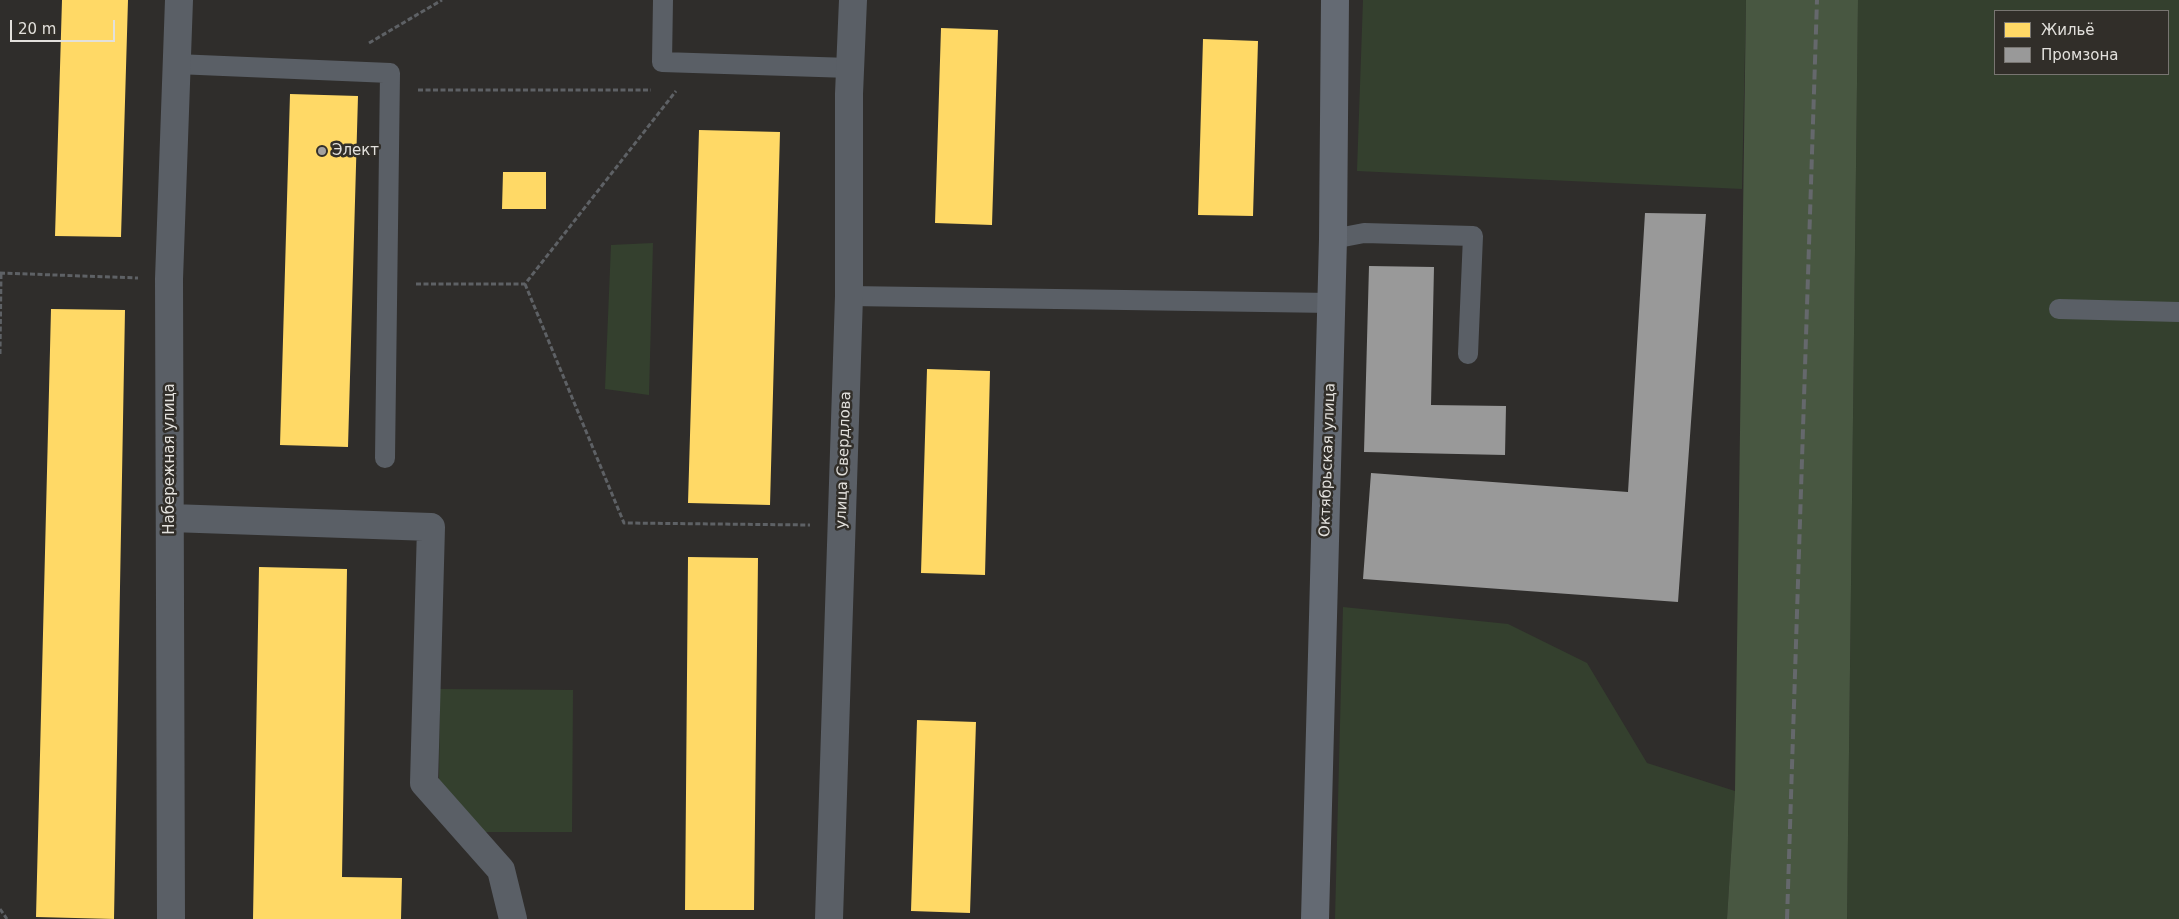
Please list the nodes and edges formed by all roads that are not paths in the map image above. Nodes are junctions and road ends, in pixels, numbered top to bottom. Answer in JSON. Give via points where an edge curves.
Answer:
{"nodes":[{"id":1,"x":179,"y":0,"type":"edge"},
{"id":2,"x":663,"y":0,"type":"edge"},
{"id":3,"x":853,"y":0,"type":"edge"},
{"id":4,"x":1335,"y":0,"type":"edge"},
{"id":5,"x":176,"y":64,"type":"junction"},
{"id":6,"x":850,"y":68,"type":"junction"},
{"id":7,"x":1333,"y":239,"type":"junction"},
{"id":8,"x":848,"y":296,"type":"junction"},
{"id":9,"x":1332,"y":303,"type":"junction"},
{"id":10,"x":2058,"y":309,"type":"dead end"},
{"id":11,"x":2179,"y":312,"type":"edge"},
{"id":12,"x":1468,"y":354,"type":"dead end"},
{"id":13,"x":385,"y":458,"type":"dead end"},
{"id":14,"x":170,"y":518,"type":"junction"},
{"id":15,"x":171,"y":919,"type":"edge"},
{"id":16,"x":512,"y":919,"type":"edge"},
{"id":17,"x":829,"y":919,"type":"edge"},
{"id":18,"x":1315,"y":919,"type":"edge"}],
"edges":[{"from":1,"to":5,"type":"street","name":"Набережная улица"},
{"from":2,"to":6,"type":"lane","via":[[662,62]]},
{"from":3,"to":6,"type":"street","name":"улица Свердлова"},
{"from":4,"to":7,"type":"street","name":"Октябрьская улица"},
{"from":5,"to":13,"type":"lane","via":[[390,73]]},
{"from":5,"to":14,"type":"street","name":"Набережная улица","via":[[169,279]]},
{"from":6,"to":8,"type":"street","name":"улица Свердлова"},
{"from":7,"to":9,"type":"street","name":"Октябрьская улица"},
{"from":7,"to":12,"type":"lane","via":[[1364,233],[1473,236]]},
{"from":8,"to":9,"type":"lane"},
{"from":8,"to":17,"type":"street","name":"улица Свердлова"},
{"from":9,"to":18,"type":"street","name":"Октябрьская улица"},
{"from":10,"to":11,"type":"lane"},
{"from":14,"to":15,"type":"street","name":"Набережная улица"},
{"from":14,"to":16,"type":"street","via":[[431,527],[424,783],[502,870]]}]}
